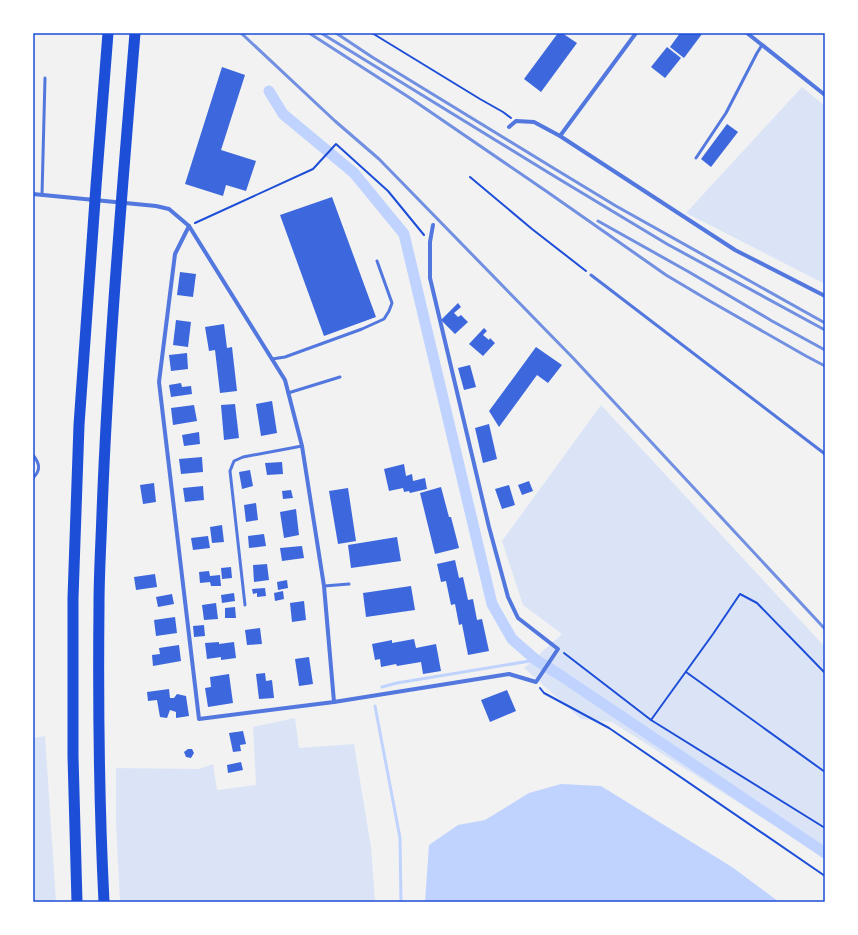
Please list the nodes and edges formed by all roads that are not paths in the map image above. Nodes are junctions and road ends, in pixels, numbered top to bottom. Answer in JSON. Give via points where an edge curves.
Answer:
{"nodes":[{"id":1,"x":108,"y":33,"type":"edge"},
{"id":2,"x":135,"y":33,"type":"edge"},
{"id":3,"x":636,"y":33,"type":"edge"},
{"id":4,"x":747,"y":33,"type":"edge"},
{"id":5,"x":762,"y":45,"type":"junction"},
{"id":6,"x":45,"y":78,"type":"dead end"},
{"id":7,"x":825,"y":95,"type":"edge"},
{"id":8,"x":509,"y":127,"type":"dead end"},
{"id":9,"x":560,"y":136,"type":"junction"},
{"id":10,"x":696,"y":158,"type":"dead end"},
{"id":11,"x":33,"y":194,"type":"edge"},
{"id":12,"x":42,"y":195,"type":"junction"},
{"id":13,"x":433,"y":225,"type":"dead end"},
{"id":14,"x":189,"y":226,"type":"junction"},
{"id":15,"x":377,"y":261,"type":"dead end"},
{"id":16,"x":591,"y":275,"type":"road end"},
{"id":17,"x":825,"y":296,"type":"edge"},
{"id":18,"x":272,"y":359,"type":"junction"},
{"id":19,"x":340,"y":377,"type":"dead end"},
{"id":20,"x":288,"y":393,"type":"junction"},
{"id":21,"x":302,"y":446,"type":"junction"},
{"id":22,"x":825,"y":454,"type":"edge"},
{"id":23,"x":33,"y":455,"type":"edge"},
{"id":24,"x":33,"y":478,"type":"edge"},
{"id":25,"x":349,"y":584,"type":"dead end"},
{"id":26,"x":324,"y":586,"type":"junction"},
{"id":27,"x":245,"y":605,"type":"dead end"},
{"id":28,"x":334,"y":702,"type":"junction"},
{"id":29,"x":77,"y":902,"type":"edge"},
{"id":30,"x":104,"y":902,"type":"edge"}],
"edges":[{"from":1,"to":29,"type":"highway","via":[[79,425],[73,598],[73,756]]},
{"from":2,"to":30,"type":"highway","via":[[105,430],[99,603],[101,854]]},
{"from":3,"to":9,"type":"street"},
{"from":4,"to":5,"type":"street"},
{"from":5,"to":7,"type":"street"},
{"from":5,"to":10,"type":"lane","via":[[726,113]]},
{"from":6,"to":12,"type":"lane"},
{"from":8,"to":9,"type":"street","via":[[516,121],[534,122]]},
{"from":9,"to":17,"type":"street","via":[[735,250]]},
{"from":11,"to":12,"type":"street"},
{"from":12,"to":14,"type":"street","via":[[169,208]]},
{"from":13,"to":28,"type":"street","via":[[430,242],[430,278],[508,597],[518,618],[558,649],[538,680],[509,674]]},
{"from":14,"to":18,"type":"street"},
{"from":14,"to":28,"type":"street","via":[[175,254],[159,382],[200,719]]},
{"from":15,"to":18,"type":"lane","via":[[392,303],[384,319],[285,357]]},
{"from":16,"to":22,"type":"lane"},
{"from":18,"to":20,"type":"street","via":[[285,380]]},
{"from":19,"to":20,"type":"lane"},
{"from":20,"to":21,"type":"street"},
{"from":21,"to":26,"type":"street"},
{"from":21,"to":27,"type":"lane","via":[[243,457],[234,461],[230,471]]},
{"from":23,"to":24,"type":"lane","via":[[38,465],[38,473]]},
{"from":25,"to":26,"type":"lane"},
{"from":26,"to":28,"type":"street"}]}
